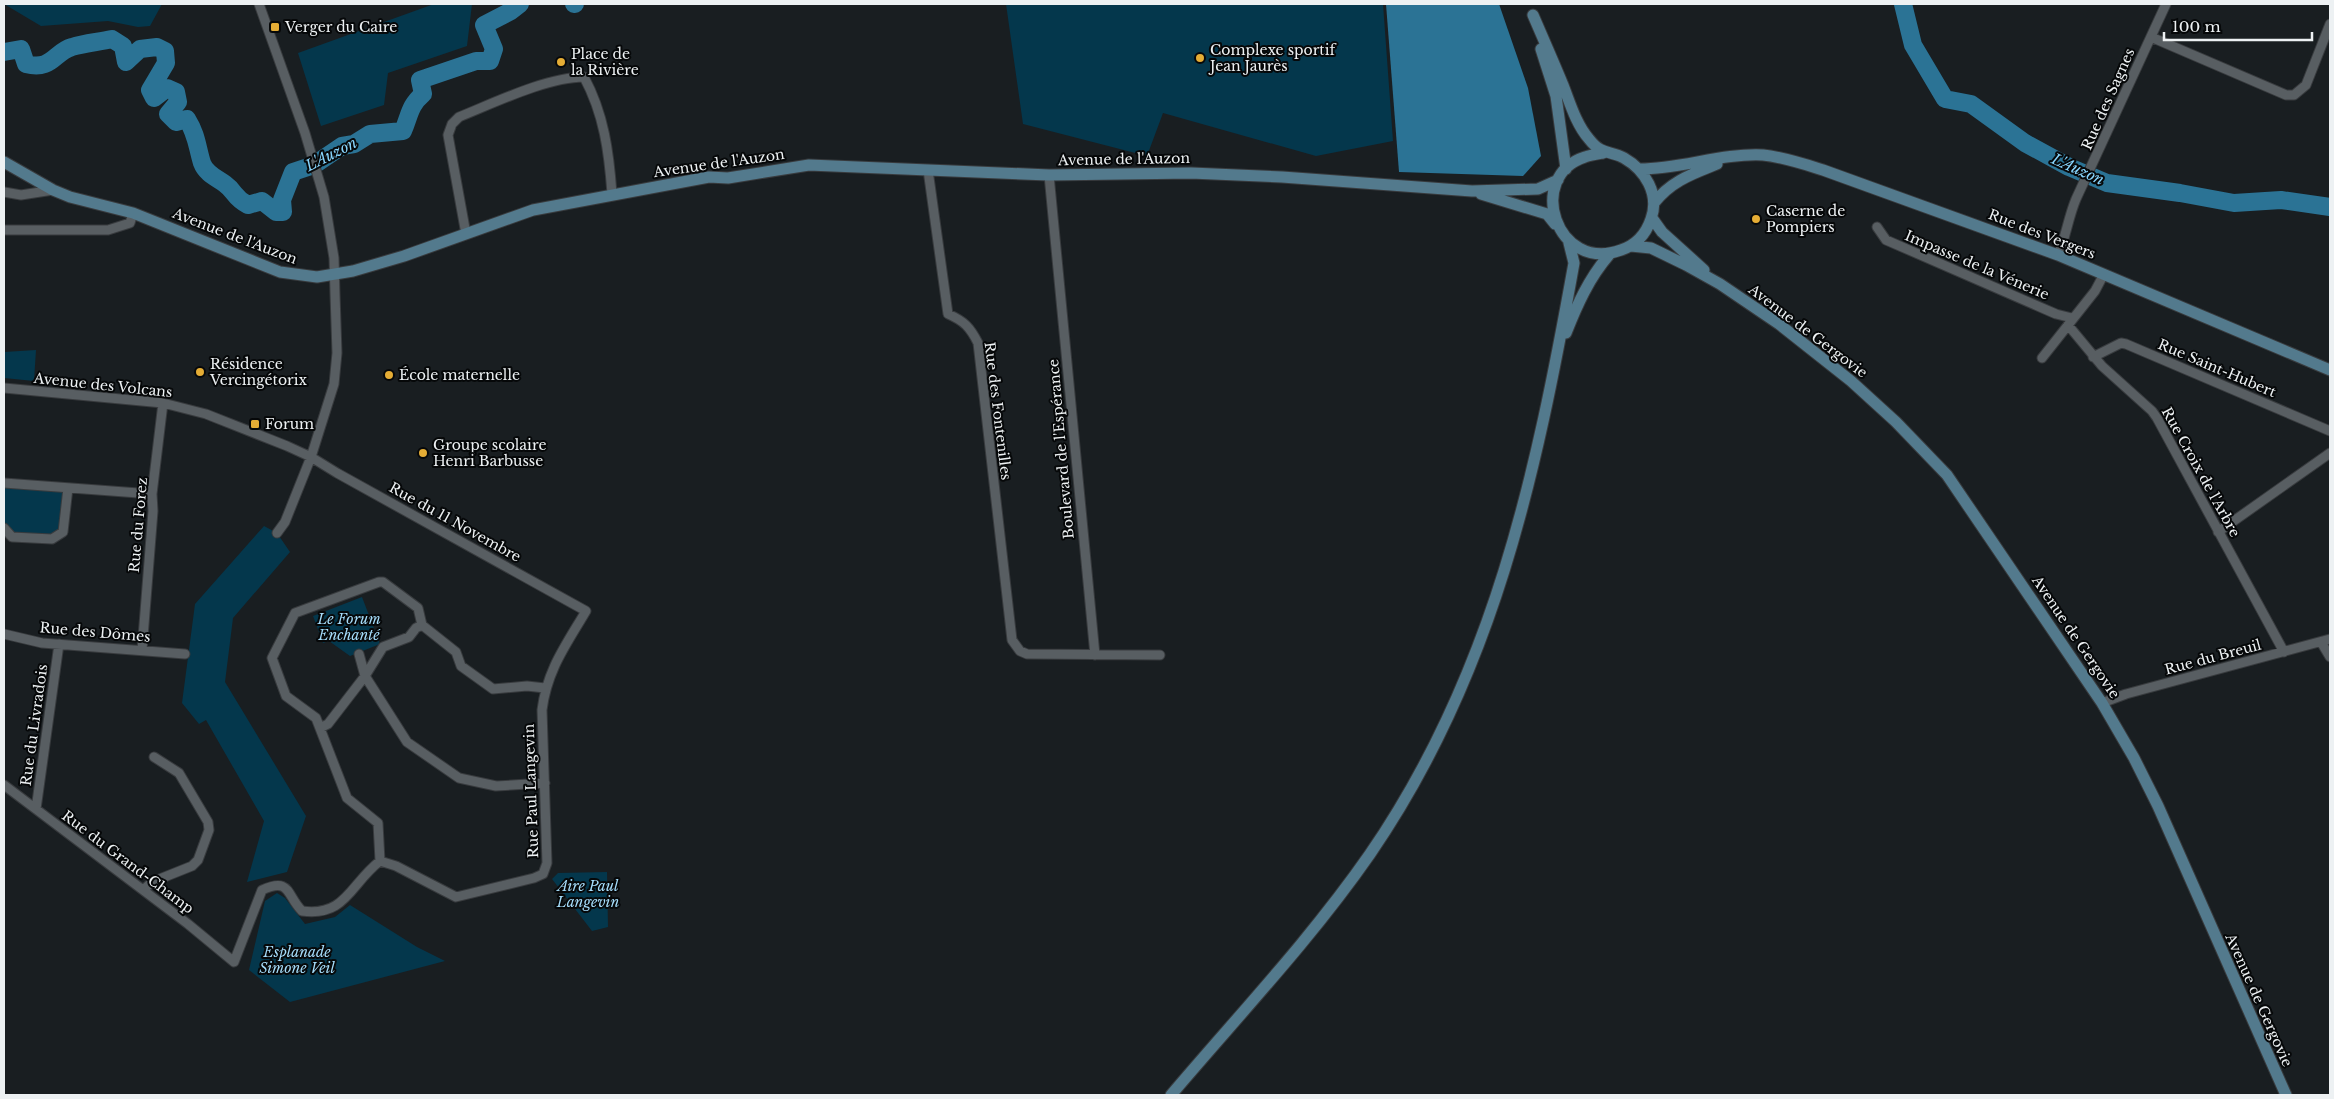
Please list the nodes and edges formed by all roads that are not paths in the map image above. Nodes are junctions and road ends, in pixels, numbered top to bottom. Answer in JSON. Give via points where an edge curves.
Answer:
{"nodes":[{"id":1,"x":259,"y":4,"type":"edge"},
{"id":2,"x":2166,"y":4,"type":"edge"},
{"id":3,"x":1531,"y":9,"type":"edge"},
{"id":4,"x":2330,"y":24,"type":"edge"},
{"id":5,"x":2151,"y":37,"type":"junction"},
{"id":6,"x":1603,"y":153,"type":"junction"},
{"id":7,"x":1735,"y":157,"type":"junction"},
{"id":8,"x":4,"y":162,"type":"edge"},
{"id":9,"x":1566,"y":169,"type":"junction"},
{"id":10,"x":1640,"y":169,"type":"junction"},
{"id":11,"x":928,"y":170,"type":"junction"},
{"id":12,"x":1049,"y":175,"type":"junction"},
{"id":13,"x":1558,"y":180,"type":"junction"},
{"id":14,"x":53,"y":190,"type":"junction"},
{"id":15,"x":1472,"y":191,"type":"junction"},
{"id":16,"x":4,"y":192,"type":"edge"},
{"id":17,"x":612,"y":194,"type":"junction"},
{"id":18,"x":1654,"y":203,"type":"junction"},
{"id":19,"x":133,"y":213,"type":"junction"},
{"id":20,"x":1652,"y":218,"type":"junction"},
{"id":21,"x":1557,"y":227,"type":"junction"},
{"id":22,"x":1877,"y":227,"type":"dead end"},
{"id":23,"x":4,"y":230,"type":"edge"},
{"id":24,"x":466,"y":234,"type":"junction"},
{"id":25,"x":1569,"y":243,"type":"junction"},
{"id":26,"x":1631,"y":246,"type":"junction"},
{"id":27,"x":1609,"y":255,"type":"junction"},
{"id":28,"x":2058,"y":255,"type":"junction"},
{"id":29,"x":2104,"y":274,"type":"junction"},
{"id":30,"x":334,"y":275,"type":"junction"},
{"id":31,"x":1720,"y":284,"type":"junction"},
{"id":32,"x":2070,"y":322,"type":"junction"},
{"id":33,"x":2093,"y":357,"type":"junction"},
{"id":34,"x":1557,"y":358,"type":"junction"},
{"id":35,"x":2042,"y":358,"type":"dead end"},
{"id":36,"x":2330,"y":370,"type":"edge"},
{"id":37,"x":4,"y":388,"type":"edge"},
{"id":38,"x":164,"y":403,"type":"junction"},
{"id":39,"x":2330,"y":431,"type":"edge"},
{"id":40,"x":2330,"y":453,"type":"edge"},
{"id":41,"x":311,"y":457,"type":"junction"},
{"id":42,"x":4,"y":483,"type":"edge"},
{"id":43,"x":68,"y":488,"type":"junction"},
{"id":44,"x":152,"y":494,"type":"junction"},
{"id":45,"x":4,"y":528,"type":"edge"},
{"id":46,"x":2218,"y":532,"type":"junction"},
{"id":47,"x":278,"y":533,"type":"dead end"},
{"id":48,"x":586,"y":611,"type":"joint"},
{"id":49,"x":422,"y":626,"type":"junction"},
{"id":50,"x":4,"y":634,"type":"edge"},
{"id":51,"x":2330,"y":639,"type":"edge"},
{"id":52,"x":2321,"y":642,"type":"junction"},
{"id":53,"x":59,"y":644,"type":"junction"},
{"id":54,"x":142,"y":650,"type":"junction"},
{"id":55,"x":2284,"y":652,"type":"junction"},
{"id":56,"x":185,"y":654,"type":"dead end"},
{"id":57,"x":359,"y":654,"type":"dead end"},
{"id":58,"x":1095,"y":655,"type":"junction"},
{"id":59,"x":1160,"y":655,"type":"dead end"},
{"id":60,"x":2330,"y":657,"type":"edge"},
{"id":61,"x":365,"y":676,"type":"junction"},
{"id":62,"x":545,"y":688,"type":"junction"},
{"id":63,"x":2102,"y":703,"type":"junction"},
{"id":64,"x":320,"y":728,"type":"junction"},
{"id":65,"x":154,"y":757,"type":"dead end"},
{"id":66,"x":545,"y":784,"type":"junction"},
{"id":67,"x":4,"y":785,"type":"edge"},
{"id":68,"x":36,"y":809,"type":"junction"},
{"id":69,"x":380,"y":861,"type":"junction"},
{"id":70,"x":143,"y":890,"type":"junction"},
{"id":71,"x":1171,"y":1095,"type":"edge"},
{"id":72,"x":2286,"y":1095,"type":"edge"}],
"edges":[{"from":1,"to":30,"type":"street","via":[[318,177],[330,230]]},
{"from":2,"to":5,"type":"street","name":"Rue des Sagnes"},
{"from":3,"to":6,"type":"main road","via":[[1578,122],[1589,140]]},
{"from":3,"to":9,"type":"main road","via":[[1556,96]]},
{"from":4,"to":5,"type":"street","name":"Rue des Sagnes","via":[[2306,85],[2294,95],[2286,95]]},
{"from":5,"to":28,"type":"street","name":"Rue des Sagnes","via":[[2068,219],[2064,243]]},
{"from":6,"to":9,"type":"main road","via":[[1583,157]]},
{"from":6,"to":10,"type":"main road","via":[[1622,157]]},
{"from":7,"to":10,"type":"main road"},
{"from":7,"to":18,"type":"main road","via":[[1680,179],[1664,190]]},
{"from":7,"to":28,"type":"main road","name":"Rue des Vergers","via":[[1763,155],[1823,170]]},
{"from":8,"to":14,"type":"main road","name":"Avenue de l'Auzon"},
{"from":9,"to":13,"type":"main road"},
{"from":10,"to":18,"type":"main road","via":[[1650,185]]},
{"from":11,"to":12,"type":"main road","name":"Avenue de l'Auzon"},
{"from":11,"to":17,"type":"main road","name":"Avenue de l'Auzon","via":[[809,165],[728,178],[709,177]]},
{"from":11,"to":58,"type":"street","name":"Rue des Fontenilles","via":[[948,314],[963,320],[978,343],[1012,640],[1020,651],[1027,654]]},
{"from":12,"to":15,"type":"main road","name":"Avenue de l'Auzon","via":[[1191,173]]},
{"from":12,"to":58,"type":"street","name":"Boulevard de l'Espérance"},
{"from":13,"to":15,"type":"main road","via":[[1538,189]]},
{"from":13,"to":21,"type":"main road","via":[[1552,201]]},
{"from":14,"to":16,"type":"street","via":[[21,195]]},
{"from":14,"to":19,"type":"main road","name":"Avenue de l'Auzon"},
{"from":15,"to":21,"type":"main road","via":[[1547,214]]},
{"from":17,"to":24,"type":"main road","name":"Avenue de l'Auzon","via":[[533,210]]},
{"from":17,"to":24,"type":"street","via":[[602,120],[584,77],[549,83],[459,117],[452,124],[448,134]]},
{"from":18,"to":20,"type":"main road"},
{"from":19,"to":23,"type":"street","via":[[130,223],[108,230]]},
{"from":19,"to":30,"type":"main road","name":"Avenue de l'Auzon","via":[[280,272],[300,276]]},
{"from":20,"to":26,"type":"main road","via":[[1644,234]]},
{"from":20,"to":31,"type":"main road","name":"Avenue de Gergovie","via":[[1662,232]]},
{"from":21,"to":25,"type":"main road"},
{"from":22,"to":32,"type":"street","name":"Impasse de la Vénerie","via":[[1886,240]]},
{"from":24,"to":30,"type":"main road","name":"Avenue de l'Auzon","via":[[404,256]]},
{"from":25,"to":27,"type":"main road","via":[[1588,253]]},
{"from":25,"to":34,"type":"main road","via":[[1574,263]]},
{"from":26,"to":27,"type":"main road"},
{"from":26,"to":31,"type":"main road","name":"Avenue de Gergovie","via":[[1651,248]]},
{"from":27,"to":34,"type":"main road","via":[[1596,270],[1575,311]]},
{"from":28,"to":29,"type":"main road","name":"Rue des Vergers"},
{"from":29,"to":32,"type":"street"},
{"from":29,"to":36,"type":"main road","name":"Rue des Vergers"},
{"from":30,"to":41,"type":"street","via":[[337,353],[334,384]]},
{"from":31,"to":63,"type":"main road","name":"Avenue de Gergovie","via":[[1779,324],[1851,381],[1947,475]]},
{"from":32,"to":33,"type":"street","name":"Rue Croix de l'Arbre"},
{"from":32,"to":35,"type":"street"},
{"from":33,"to":39,"type":"street","name":"Rue Saint-Hubert","via":[[2121,343],[2126,344]]},
{"from":33,"to":46,"type":"street","name":"Rue Croix de l'Arbre","via":[[2152,411]]},
{"from":34,"to":71,"type":"main road","via":[[1533,466],[1491,615],[1450,715],[1420,773],[1370,854],[1313,929]]},
{"from":37,"to":38,"type":"street","name":"Avenue des Volcans"},
{"from":38,"to":41,"type":"street","name":"Avenue des Volcans","via":[[215,418]]},
{"from":38,"to":44,"type":"street","name":"Rue du Forez"},
{"from":40,"to":46,"type":"street"},
{"from":41,"to":47,"type":"street"},
{"from":41,"to":48,"type":"street","name":"Rue du 11 Novembre"},
{"from":42,"to":43,"type":"street"},
{"from":43,"to":44,"type":"street"},
{"from":43,"to":45,"type":"street","via":[[63,532],[52,539],[12,537]]},
{"from":44,"to":54,"type":"street","name":"Rue du Forez"},
{"from":46,"to":55,"type":"street","name":"Rue Croix de l'Arbre"},
{"from":48,"to":62,"type":"street","name":"Rue Paul Langevin","via":[[551,671]]},
{"from":49,"to":61,"type":"street","via":[[409,637],[383,648]]},
{"from":49,"to":62,"type":"street","via":[[456,652],[461,666],[493,689]]},
{"from":49,"to":64,"type":"street","via":[[418,608],[383,582],[295,613],[272,658],[286,696],[316,718]]},
{"from":50,"to":53,"type":"street","name":"Rue des Dômes"},
{"from":51,"to":52,"type":"street","name":"Rue du Breuil"},
{"from":52,"to":55,"type":"street","name":"Rue du Breuil"},
{"from":52,"to":60,"type":"street"},
{"from":53,"to":54,"type":"street","name":"Rue des Dômes"},
{"from":53,"to":68,"type":"street","name":"Rue du Livradois"},
{"from":54,"to":56,"type":"street","name":"Rue des Dômes"},
{"from":55,"to":63,"type":"street","name":"Rue du Breuil"},
{"from":57,"to":61,"type":"street"},
{"from":58,"to":59,"type":"street"},
{"from":61,"to":64,"type":"street","via":[[328,724]]},
{"from":61,"to":66,"type":"street","via":[[406,742],[459,778],[496,786]]},
{"from":62,"to":66,"type":"street","name":"Rue Paul Langevin","via":[[542,710]]},
{"from":63,"to":72,"type":"main road","name":"Avenue de Gergovie","via":[[2158,806]]},
{"from":64,"to":69,"type":"street","via":[[347,798],[378,823]]},
{"from":65,"to":70,"type":"street","via":[[179,773],[208,822],[209,830],[198,860],[192,866],[152,882]]},
{"from":66,"to":69,"type":"street","name":"Rue Paul Langevin","via":[[548,863],[543,874],[456,897]]},
{"from":67,"to":68,"type":"street","name":"Rue du Grand-Champ"},
{"from":68,"to":70,"type":"street","name":"Rue du Grand-Champ"},
{"from":69,"to":70,"type":"street","name":"Rue du Grand-Champ","via":[[338,905],[328,911],[302,911],[280,884],[262,890],[234,962]]}]}
